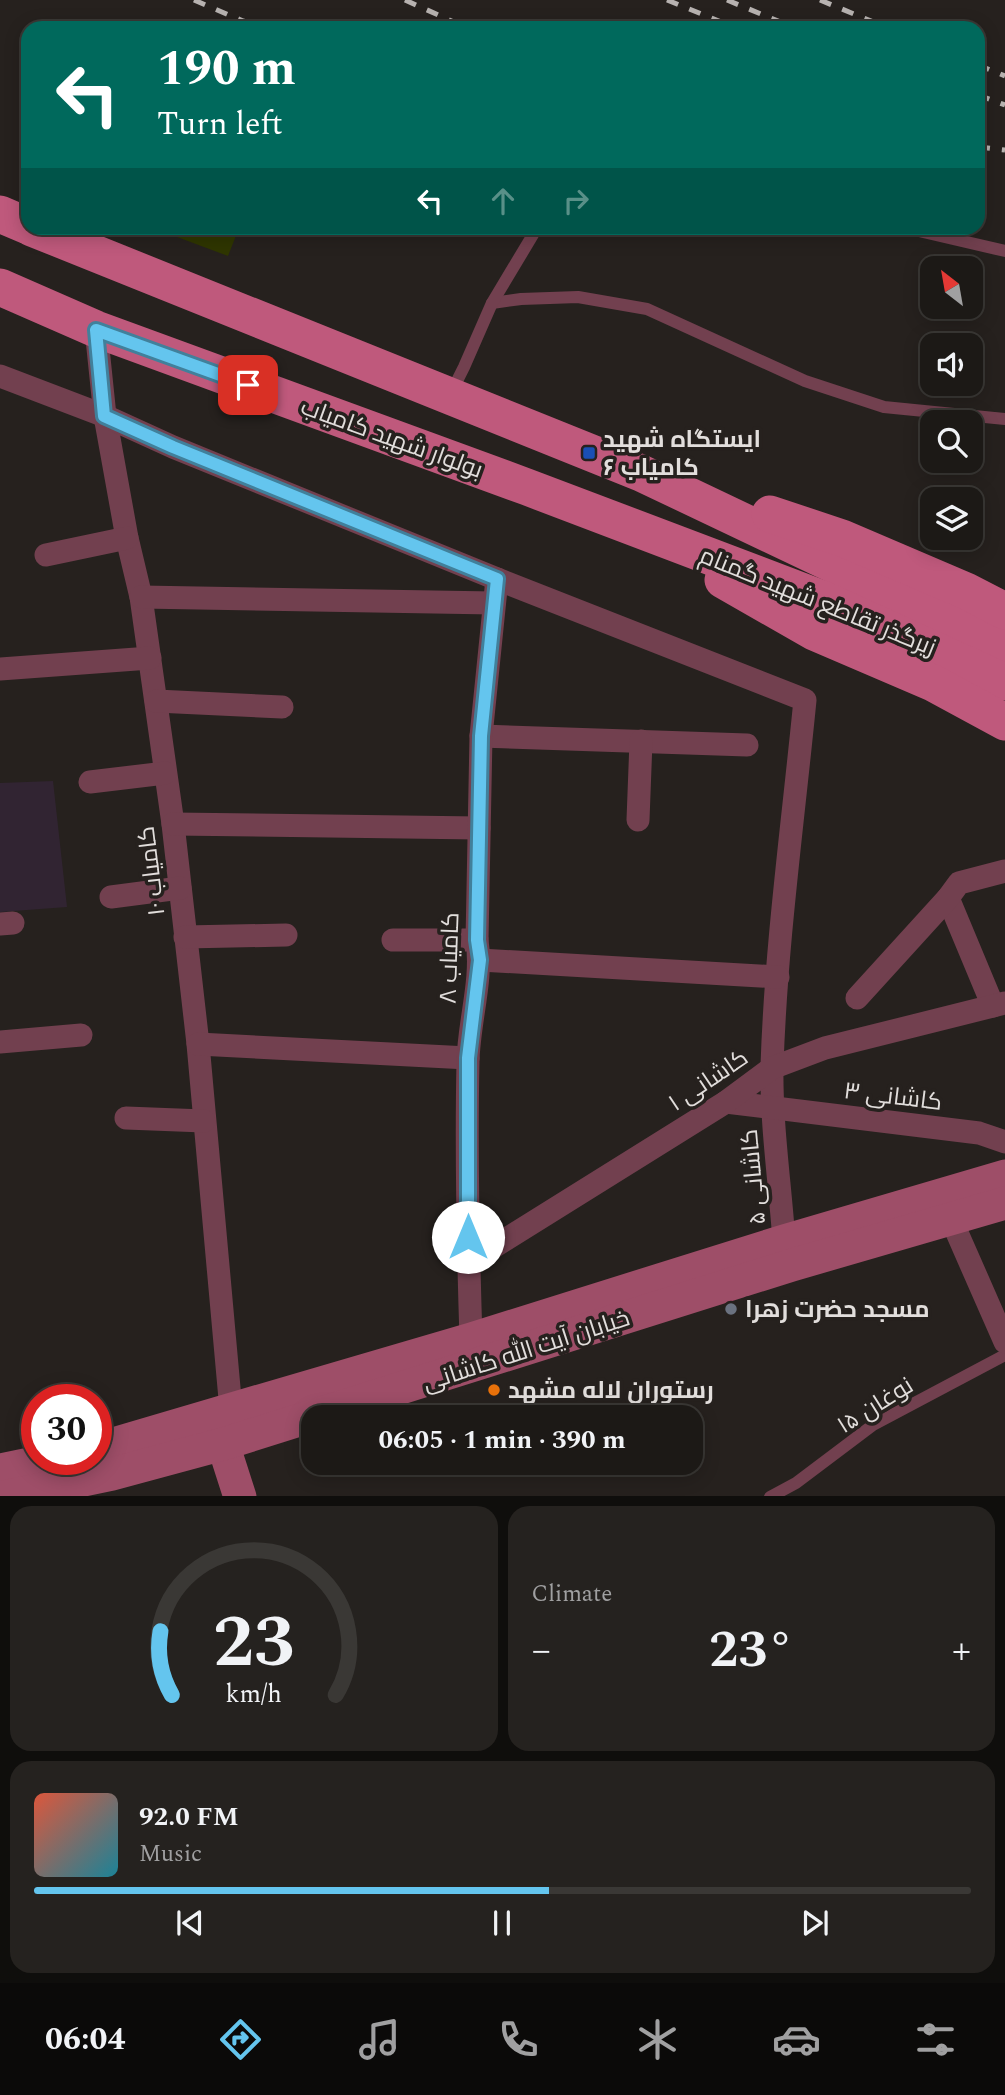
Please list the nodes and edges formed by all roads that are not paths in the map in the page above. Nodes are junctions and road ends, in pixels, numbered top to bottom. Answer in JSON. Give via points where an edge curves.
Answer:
{"nodes":[{"id":1,"x":0,"y":214,"type":"edge"},
{"id":2,"x":21,"y":223,"type":"edge"},
{"id":3,"x":50,"y":235,"type":"edge"},
{"id":4,"x":533,"y":235,"type":"edge"},
{"id":5,"x":936,"y":235,"type":"edge"},
{"id":6,"x":1005,"y":251,"type":"edge"},
{"id":7,"x":0,"y":287,"type":"edge"},
{"id":8,"x":492,"y":303,"type":"junction"},
{"id":9,"x":96,"y":330,"type":"junction"},
{"id":10,"x":0,"y":376,"type":"edge"},
{"id":11,"x":449,"y":397,"type":"junction"},
{"id":12,"x":104,"y":416,"type":"junction"},
{"id":13,"x":1005,"y":419,"type":"edge"},
{"id":14,"x":641,"y":473,"type":"junction"},
{"id":15,"x":628,"y":526,"type":"junction"},
{"id":16,"x":127,"y":538,"type":"junction"},
{"id":17,"x":46,"y":555,"type":"dead end"},
{"id":18,"x":497,"y":579,"type":"junction"},
{"id":19,"x":966,"y":591,"type":"junction"},
{"id":20,"x":141,"y":597,"type":"junction"},
{"id":21,"x":1005,"y":602,"type":"edge"},
{"id":22,"x":494,"y":603,"type":"junction"},
{"id":23,"x":1005,"y":611,"type":"edge"},
{"id":24,"x":1005,"y":646,"type":"edge"},
{"id":25,"x":150,"y":658,"type":"junction"},
{"id":26,"x":0,"y":669,"type":"edge"},
{"id":27,"x":1005,"y":682,"type":"edge"},
{"id":28,"x":156,"y":701,"type":"junction"},
{"id":29,"x":282,"y":707,"type":"dead end"},
{"id":30,"x":1005,"y":722,"type":"edge"},
{"id":31,"x":481,"y":736,"type":"junction"},
{"id":32,"x":641,"y":741,"type":"junction"},
{"id":33,"x":747,"y":745,"type":"dead end"},
{"id":34,"x":165,"y":774,"type":"junction"},
{"id":35,"x":90,"y":782,"type":"dead end"},
{"id":36,"x":638,"y":820,"type":"dead end"},
{"id":37,"x":173,"y":824,"type":"junction"},
{"id":38,"x":479,"y":828,"type":"junction"},
{"id":39,"x":1005,"y":871,"type":"edge"},
{"id":40,"x":180,"y":888,"type":"junction"},
{"id":41,"x":111,"y":897,"type":"dead end"},
{"id":42,"x":948,"y":898,"type":"junction"},
{"id":43,"x":286,"y":935,"type":"dead end"},
{"id":44,"x":185,"y":937,"type":"junction"},
{"id":45,"x":393,"y":940,"type":"dead end"},
{"id":46,"x":479,"y":950,"type":"junction"},
{"id":47,"x":778,"y":977,"type":"junction"},
{"id":48,"x":857,"y":998,"type":"dead end"},
{"id":49,"x":999,"y":1004,"type":"edge"},
{"id":50,"x":81,"y":1035,"type":"dead end"},
{"id":51,"x":0,"y":1042,"type":"edge"},
{"id":52,"x":198,"y":1044,"type":"junction"},
{"id":53,"x":468,"y":1058,"type":"junction"},
{"id":54,"x":772,"y":1068,"type":"junction"},
{"id":55,"x":726,"y":1102,"type":"junction"},
{"id":56,"x":773,"y":1108,"type":"junction"},
{"id":57,"x":126,"y":1118,"type":"dead end"},
{"id":58,"x":204,"y":1121,"type":"junction"},
{"id":59,"x":1005,"y":1142,"type":"edge"},
{"id":60,"x":1005,"y":1176,"type":"edge"},
{"id":61,"x":1005,"y":1203,"type":"edge"},
{"id":62,"x":951,"y":1219,"type":"junction"},
{"id":63,"x":784,"y":1241,"type":"junction"},
{"id":64,"x":468,"y":1263,"type":"junction"},
{"id":65,"x":471,"y":1339,"type":"junction"},
{"id":66,"x":1005,"y":1342,"type":"edge"},
{"id":67,"x":1005,"y":1354,"type":"edge"},
{"id":68,"x":231,"y":1410,"type":"junction"},
{"id":69,"x":112,"y":1444,"type":"edge"},
{"id":70,"x":223,"y":1444,"type":"junction"},
{"id":71,"x":21,"y":1466,"type":"edge"},
{"id":72,"x":0,"y":1470,"type":"edge"},
{"id":73,"x":4,"y":1496,"type":"edge"},
{"id":74,"x":240,"y":1496,"type":"edge"},
{"id":75,"x":770,"y":1496,"type":"edge"}],
"edges":[{"from":1,"to":2,"type":"main road"},
{"from":3,"to":11,"type":"main road"},
{"from":4,"to":8,"type":"lane"},
{"from":5,"to":6,"type":"lane"},
{"from":7,"to":9,"type":"main road","name":"بولوار شهید کامیاب"},
{"from":8,"to":11,"type":"lane"},
{"from":8,"to":13,"type":"lane","via":[[578,297],[648,309],[805,381],[884,407]]},
{"from":9,"to":12,"type":"street","name":"کامیاب ۱۰"},
{"from":9,"to":15,"type":"main road","name":"بولوار شهید کامیاب"},
{"from":10,"to":12,"type":"street"},
{"from":11,"to":14,"type":"main road"},
{"from":12,"to":16,"type":"street","name":"کامیاب ۱۰"},
{"from":12,"to":18,"type":"street"},
{"from":14,"to":19,"type":"main road","via":[[842,538]]},
{"from":14,"to":24,"type":"main road","name":"زیرگذر تقاطع شهید گمنام"},
{"from":15,"to":27,"type":"main road","name":"زیرگذر تقاطع شهید گمنام","via":[[825,600]]},
{"from":15,"to":30,"type":"main road","via":[[814,632],[933,683]]},
{"from":16,"to":17,"type":"street"},
{"from":16,"to":20,"type":"street","name":"کامیاب ۱۰"},
{"from":18,"to":22,"type":"street","name":"کامیاب ۸"},
{"from":18,"to":47,"type":"street","name":"کاشانی ۵","via":[[805,700]]},
{"from":19,"to":21,"type":"main road"},
{"from":19,"to":23,"type":"main road"},
{"from":20,"to":22,"type":"street"},
{"from":20,"to":25,"type":"street","name":"کامیاب ۱۰"},
{"from":22,"to":31,"type":"street","name":"کامیاب ۸"},
{"from":25,"to":26,"type":"street"},
{"from":25,"to":28,"type":"street","name":"کامیاب ۱۰"},
{"from":28,"to":29,"type":"street"},
{"from":28,"to":34,"type":"street","name":"کامیاب ۱۰"},
{"from":31,"to":32,"type":"street"},
{"from":31,"to":38,"type":"street","name":"کامیاب ۸"},
{"from":32,"to":33,"type":"street"},
{"from":32,"to":36,"type":"street"},
{"from":34,"to":35,"type":"street"},
{"from":34,"to":37,"type":"street","name":"کامیاب ۱۰"},
{"from":37,"to":38,"type":"street"},
{"from":37,"to":40,"type":"street","name":"کامیاب ۱۰"},
{"from":38,"to":46,"type":"street","name":"کامیاب ۸"},
{"from":39,"to":42,"type":"street","via":[[959,883]]},
{"from":40,"to":41,"type":"street"},
{"from":40,"to":44,"type":"street","name":"کامیاب ۱۰"},
{"from":42,"to":48,"type":"street"},
{"from":42,"to":49,"type":"street"},
{"from":43,"to":44,"type":"street"},
{"from":44,"to":52,"type":"street","name":"کامیاب ۱۰"},
{"from":45,"to":46,"type":"street"},
{"from":46,"to":47,"type":"street"},
{"from":46,"to":53,"type":"street","name":"کامیاب ۸"},
{"from":47,"to":54,"type":"street","name":"کاشانی ۵"},
{"from":49,"to":54,"type":"street","name":"کاشانی ۱","via":[[825,1048]]},
{"from":50,"to":51,"type":"street"},
{"from":52,"to":53,"type":"street"},
{"from":52,"to":58,"type":"street","name":"کامیاب ۱۰"},
{"from":53,"to":64,"type":"street","name":"کامیاب ۸"},
{"from":54,"to":55,"type":"street","name":"کاشانی ۱"},
{"from":54,"to":56,"type":"street","name":"کاشانی ۵"},
{"from":55,"to":56,"type":"street","name":"کاشانی ۳"},
{"from":55,"to":64,"type":"street","name":"کاشانی ۱"},
{"from":56,"to":59,"type":"street","name":"کاشانی ۳","via":[[979,1133]]},
{"from":56,"to":63,"type":"street","name":"کاشانی ۵"},
{"from":57,"to":58,"type":"street"},
{"from":58,"to":68,"type":"street","name":"کامیاب ۱۰"},
{"from":60,"to":63,"type":"main road","name":"خیابان آیت الله کاشانی"},
{"from":61,"to":62,"type":"main road","name":"خیابان آیت الله کاشانی"},
{"from":62,"to":66,"type":"street"},
{"from":62,"to":70,"type":"main road","name":"خیابان آیت الله کاشانی"},
{"from":63,"to":65,"type":"main road","name":"خیابان آیت الله کاشانی"},
{"from":64,"to":65,"type":"street","name":"کامیاب ۸"},
{"from":65,"to":68,"type":"main road","name":"خیابان آیت الله کاشانی"},
{"from":67,"to":75,"type":"lane","name":"نوغان ۱۵","via":[[873,1426],[796,1483]]},
{"from":68,"to":69,"type":"main road","name":"خیابان آیت الله کاشانی"},
{"from":70,"to":73,"type":"main road","name":"خیابان آیت الله کاشانی","via":[[112,1474]]},
{"from":70,"to":74,"type":"main road"},
{"from":71,"to":72,"type":"main road"}]}
